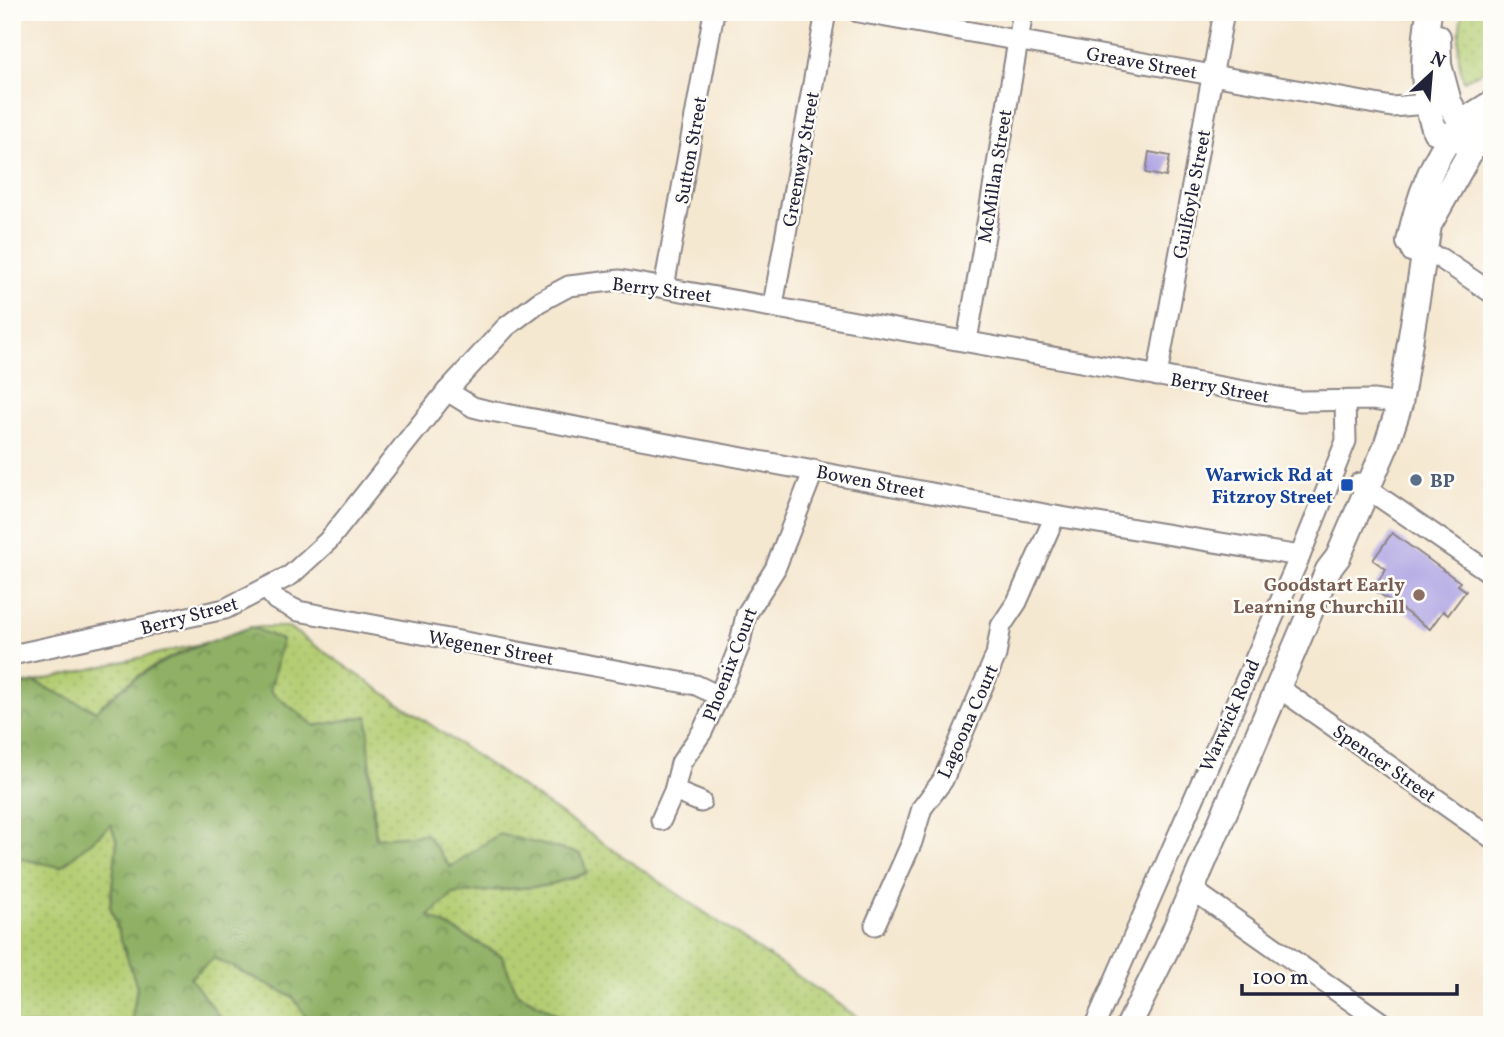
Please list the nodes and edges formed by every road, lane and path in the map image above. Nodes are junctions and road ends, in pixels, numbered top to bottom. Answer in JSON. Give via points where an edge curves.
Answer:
{"nodes":[{"id":1,"x":715,"y":12,"type":"edge"},
{"id":2,"x":826,"y":12,"type":"edge"},
{"id":3,"x":859,"y":12,"type":"edge"},
{"id":4,"x":1023,"y":12,"type":"edge"},
{"id":5,"x":1224,"y":12,"type":"edge"},
{"id":6,"x":1429,"y":12,"type":"edge"},
{"id":7,"x":1439,"y":12,"type":"edge"},
{"id":8,"x":1017,"y":41,"type":"junction"},
{"id":9,"x":1213,"y":75,"type":"junction"},
{"id":10,"x":1492,"y":103,"type":"edge"},
{"id":11,"x":1426,"y":104,"type":"junction"},
{"id":12,"x":1492,"y":128,"type":"edge"},
{"id":13,"x":1462,"y":136,"type":"junction"},
{"id":14,"x":1415,"y":252,"type":"junction"},
{"id":15,"x":664,"y":287,"type":"junction"},
{"id":16,"x":1492,"y":293,"type":"edge"},
{"id":17,"x":774,"y":305,"type":"junction"},
{"id":18,"x":967,"y":341,"type":"junction"},
{"id":19,"x":1157,"y":376,"type":"junction"},
{"id":20,"x":447,"y":391,"type":"junction"},
{"id":21,"x":1345,"y":401,"type":"junction"},
{"id":22,"x":1393,"y":402,"type":"junction"},
{"id":23,"x":814,"y":470,"type":"junction"},
{"id":24,"x":1364,"y":486,"type":"junction"},
{"id":25,"x":1055,"y":516,"type":"junction"},
{"id":26,"x":1300,"y":556,"type":"junction"},
{"id":27,"x":1492,"y":573,"type":"edge"},
{"id":28,"x":267,"y":590,"type":"junction"},
{"id":29,"x":12,"y":655,"type":"edge"},
{"id":30,"x":1279,"y":688,"type":"junction"},
{"id":31,"x":719,"y":696,"type":"junction"},
{"id":32,"x":674,"y":791,"type":"junction"},
{"id":33,"x":701,"y":802,"type":"dead end"},
{"id":34,"x":661,"y":820,"type":"dead end"},
{"id":35,"x":1492,"y":838,"type":"edge"},
{"id":36,"x":1193,"y":890,"type":"junction"},
{"id":37,"x":875,"y":925,"type":"dead end"},
{"id":38,"x":1167,"y":948,"type":"junction"},
{"id":39,"x":1095,"y":1025,"type":"edge"},
{"id":40,"x":1129,"y":1025,"type":"edge"},
{"id":41,"x":1140,"y":1025,"type":"edge"},
{"id":42,"x":1385,"y":1025,"type":"edge"}],
"edges":[{"from":1,"to":15,"type":"street","name":"Sutton Street"},
{"from":2,"to":17,"type":"street","name":"Greenway Street"},
{"from":3,"to":8,"type":"street","name":"Greave Street"},
{"from":4,"to":8,"type":"street","name":"McMillan Street"},
{"from":5,"to":9,"type":"street","name":"Guilfoyle Street"},
{"from":6,"to":11,"type":"main road","via":[[1423,65]]},
{"from":7,"to":13,"type":"main road","via":[[1439,65]]},
{"from":8,"to":9,"type":"street","name":"Greave Street"},
{"from":8,"to":18,"type":"street","name":"McMillan Street"},
{"from":9,"to":11,"type":"street","name":"Greave Street","via":[[1392,107]]},
{"from":9,"to":19,"type":"street","name":"Guilfoyle Street"},
{"from":10,"to":13,"type":"main road","name":"Warwick Road"},
{"from":11,"to":13,"type":"main road","via":[[1436,131]]},
{"from":12,"to":13,"type":"main road","name":"Warwick Road"},
{"from":13,"to":14,"type":"main road","name":"Warwick Road"},
{"from":14,"to":16,"type":"street","via":[[1440,258]]},
{"from":14,"to":22,"type":"main road","name":"Warwick Road"},
{"from":15,"to":17,"type":"street","name":"Berry Street"},
{"from":15,"to":20,"type":"street","name":"Berry Street","via":[[620,280],[569,286],[506,327]]},
{"from":17,"to":18,"type":"street","name":"Berry Street"},
{"from":18,"to":19,"type":"street","name":"Berry Street"},
{"from":19,"to":21,"type":"street","name":"Berry Street","via":[[1300,401]]},
{"from":20,"to":23,"type":"street","name":"Bowen Street","via":[[485,410]]},
{"from":20,"to":28,"type":"street","name":"Berry Street","via":[[328,541]]},
{"from":21,"to":22,"type":"street","name":"Berry Street"},
{"from":21,"to":26,"type":"street","name":"Warwick Road","via":[[1346,441]]},
{"from":22,"to":24,"type":"main road","name":"Warwick Road"},
{"from":23,"to":25,"type":"street","name":"Bowen Street"},
{"from":23,"to":31,"type":"street","name":"Phoenix Court","via":[[775,569],[747,615]]},
{"from":24,"to":27,"type":"street"},
{"from":24,"to":30,"type":"main road","name":"Warwick Road","via":[[1330,557]]},
{"from":25,"to":26,"type":"street","name":"Bowen Street"},
{"from":25,"to":37,"type":"street","name":"Lagoona Court","via":[[1017,602],[1001,626],[996,655],[943,780],[922,808]]},
{"from":26,"to":39,"type":"street","name":"Warwick Road"},
{"from":28,"to":29,"type":"street","name":"Berry Street","via":[[225,608]]},
{"from":28,"to":31,"type":"street","name":"Wegener Street","via":[[298,611],[696,685]]},
{"from":30,"to":35,"type":"street","name":"Spencer Street"},
{"from":30,"to":36,"type":"main road","name":"Warwick Road"},
{"from":31,"to":32,"type":"street","name":"Phoenix Court","via":[[681,763]]},
{"from":32,"to":33,"type":"street"},
{"from":32,"to":34,"type":"street","name":"Phoenix Court"},
{"from":36,"to":38,"type":"main road","name":"Warwick Road"},
{"from":36,"to":42,"type":"street"},
{"from":38,"to":40,"type":"main road","name":"Warwick Road"},
{"from":38,"to":41,"type":"main road","name":"Warwick Road"}]}
